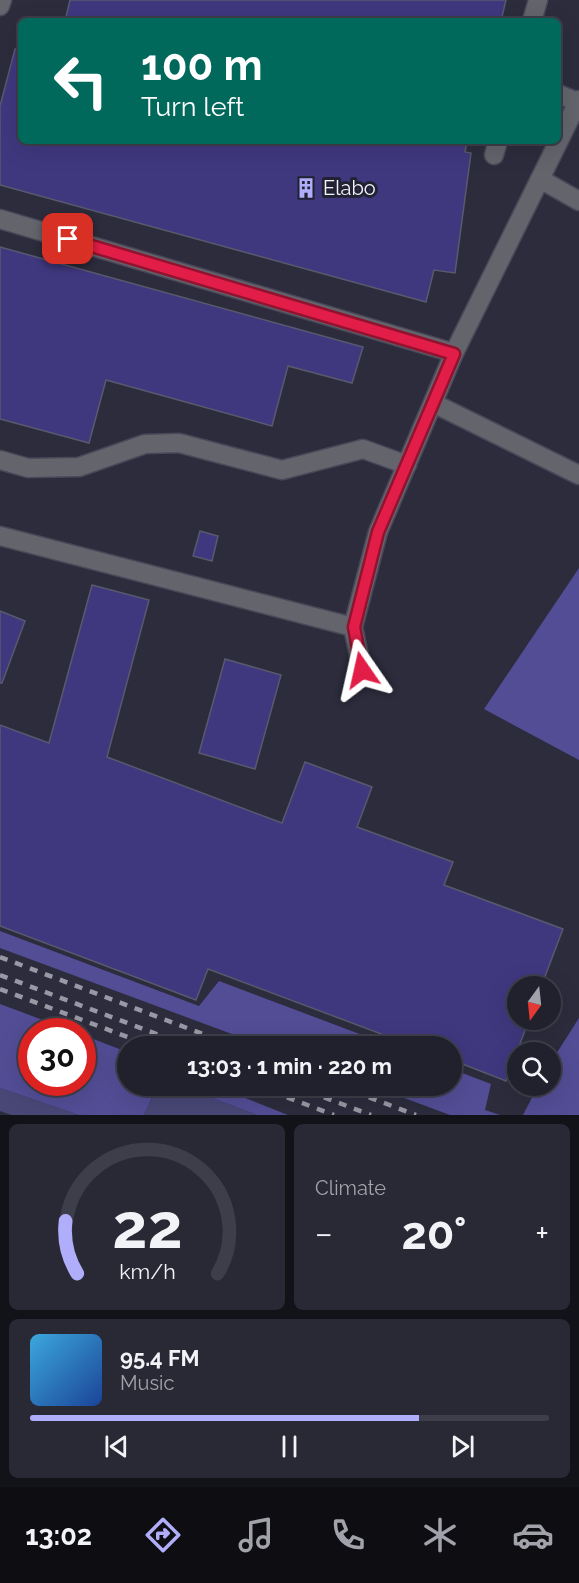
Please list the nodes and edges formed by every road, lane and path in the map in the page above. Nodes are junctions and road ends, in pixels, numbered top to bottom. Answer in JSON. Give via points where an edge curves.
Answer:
{"nodes":[{"id":1,"x":2,"y":0,"type":"edge"},
{"id":2,"x":538,"y":0,"type":"edge"},
{"id":3,"x":0,"y":6,"type":"edge"},
{"id":4,"x":533,"y":18,"type":"edge"},
{"id":5,"x":561,"y":95,"type":"edge"},
{"id":6,"x":579,"y":101,"type":"edge"},
{"id":7,"x":561,"y":137,"type":"edge"},
{"id":8,"x":558,"y":144,"type":"edge"},
{"id":9,"x":540,"y":179,"type":"junction"},
{"id":10,"x":579,"y":201,"type":"edge"},
{"id":11,"x":0,"y":219,"type":"edge"},
{"id":12,"x":454,"y":354,"type":"junction"},
{"id":13,"x":433,"y":403,"type":"junction"},
{"id":14,"x":0,"y":460,"type":"edge"},
{"id":15,"x":406,"y":465,"type":"junction"},
{"id":16,"x":579,"y":475,"type":"edge"},
{"id":17,"x":0,"y":536,"type":"edge"},
{"id":18,"x":354,"y":627,"type":"junction"},
{"id":19,"x":362,"y":670,"type":"dead end"}],
"edges":[{"from":1,"to":3,"type":"street"},
{"from":2,"to":4,"type":"street"},
{"from":5,"to":6,"type":"street"},
{"from":6,"to":7,"type":"street"},
{"from":8,"to":9,"type":"street"},
{"from":9,"to":10,"type":"street"},
{"from":9,"to":12,"type":"street"},
{"from":11,"to":12,"type":"street"},
{"from":12,"to":13,"type":"street"},
{"from":13,"to":15,"type":"street"},
{"from":13,"to":16,"type":"street"},
{"from":14,"to":15,"type":"street","via":[[28,468],[78,467],[145,444],[179,443],[282,470],[363,449]]},
{"from":15,"to":18,"type":"street","via":[[378,532]]},
{"from":17,"to":18,"type":"street"},
{"from":18,"to":19,"type":"street"}]}
